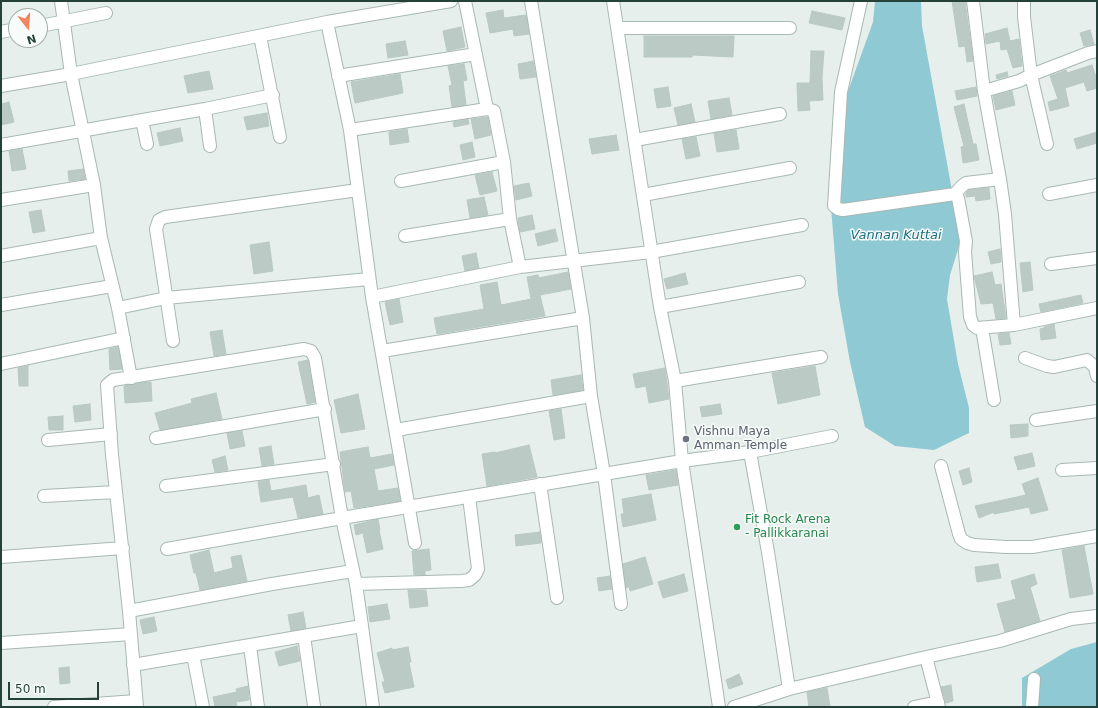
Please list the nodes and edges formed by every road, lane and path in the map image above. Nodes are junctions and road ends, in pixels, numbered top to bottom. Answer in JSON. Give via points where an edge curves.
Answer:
{"nodes":[{"id":1,"x":61,"y":1,"type":"edge"},
{"id":2,"x":451,"y":1,"type":"edge"},
{"id":3,"x":465,"y":1,"type":"edge"},
{"id":4,"x":532,"y":1,"type":"edge"},
{"id":5,"x":613,"y":1,"type":"edge"},
{"id":6,"x":861,"y":1,"type":"edge"},
{"id":7,"x":973,"y":1,"type":"edge"},
{"id":8,"x":1024,"y":1,"type":"edge"},
{"id":9,"x":106,"y":13,"type":"dead end"},
{"id":10,"x":64,"y":22,"type":"junction"},
{"id":11,"x":327,"y":22,"type":"junction"},
{"id":12,"x":48,"y":25,"type":"edge"},
{"id":13,"x":618,"y":28,"type":"junction"},
{"id":14,"x":790,"y":28,"type":"dead end"},
{"id":15,"x":260,"y":36,"type":"junction"},
{"id":16,"x":1097,"y":51,"type":"edge"},
{"id":17,"x":476,"y":54,"type":"junction"},
{"id":18,"x":71,"y":74,"type":"junction"},
{"id":19,"x":1032,"y":75,"type":"junction"},
{"id":20,"x":338,"y":76,"type":"junction"},
{"id":21,"x":1,"y":86,"type":"edge"},
{"id":22,"x":984,"y":91,"type":"junction"},
{"id":23,"x":273,"y":95,"type":"junction"},
{"id":24,"x":205,"y":109,"type":"junction"},
{"id":25,"x":487,"y":109,"type":"junction"},
{"id":26,"x":780,"y":114,"type":"dead end"},
{"id":27,"x":142,"y":120,"type":"junction"},
{"id":28,"x":350,"y":130,"type":"junction"},
{"id":29,"x":83,"y":131,"type":"junction"},
{"id":30,"x":280,"y":137,"type":"dead end"},
{"id":31,"x":635,"y":140,"type":"junction"},
{"id":32,"x":147,"y":144,"type":"dead end"},
{"id":33,"x":1047,"y":144,"type":"dead end"},
{"id":34,"x":1,"y":145,"type":"edge"},
{"id":35,"x":210,"y":146,"type":"dead end"},
{"id":36,"x":504,"y":162,"type":"junction"},
{"id":37,"x":790,"y":168,"type":"dead end"},
{"id":38,"x":1000,"y":179,"type":"junction"},
{"id":39,"x":401,"y":181,"type":"dead end"},
{"id":40,"x":94,"y":185,"type":"junction"},
{"id":41,"x":1097,"y":185,"type":"edge"},
{"id":42,"x":358,"y":190,"type":"junction"},
{"id":43,"x":955,"y":194,"type":"junction"},
{"id":44,"x":1049,"y":194,"type":"dead end"},
{"id":45,"x":643,"y":195,"type":"junction"},
{"id":46,"x":1,"y":200,"type":"edge"},
{"id":47,"x":510,"y":219,"type":"junction"},
{"id":48,"x":802,"y":225,"type":"dead end"},
{"id":49,"x":405,"y":236,"type":"dead end"},
{"id":50,"x":101,"y":238,"type":"junction"},
{"id":51,"x":651,"y":252,"type":"junction"},
{"id":52,"x":1,"y":256,"type":"edge"},
{"id":53,"x":1097,"y":258,"type":"edge"},
{"id":54,"x":573,"y":261,"type":"junction"},
{"id":55,"x":1051,"y":264,"type":"dead end"},
{"id":56,"x":520,"y":267,"type":"junction"},
{"id":57,"x":369,"y":279,"type":"junction"},
{"id":58,"x":799,"y":282,"type":"dead end"},
{"id":59,"x":112,"y":286,"type":"junction"},
{"id":60,"x":372,"y":297,"type":"junction"},
{"id":61,"x":166,"y":298,"type":"junction"},
{"id":62,"x":1,"y":304,"type":"edge"},
{"id":63,"x":660,"y":307,"type":"junction"},
{"id":64,"x":118,"y":308,"type":"junction"},
{"id":65,"x":1097,"y":308,"type":"edge"},
{"id":66,"x":583,"y":318,"type":"junction"},
{"id":67,"x":1014,"y":325,"type":"junction"},
{"id":68,"x":982,"y":328,"type":"junction"},
{"id":69,"x":124,"y":338,"type":"junction"},
{"id":70,"x":173,"y":341,"type":"dead end"},
{"id":71,"x":382,"y":351,"type":"junction"},
{"id":72,"x":821,"y":357,"type":"dead end"},
{"id":73,"x":1025,"y":358,"type":"dead end"},
{"id":74,"x":1,"y":364,"type":"edge"},
{"id":75,"x":1097,"y":376,"type":"edge"},
{"id":76,"x":131,"y":378,"type":"junction"},
{"id":77,"x":675,"y":381,"type":"junction"},
{"id":78,"x":591,"y":396,"type":"junction"},
{"id":79,"x":994,"y":400,"type":"dead end"},
{"id":80,"x":325,"y":409,"type":"junction"},
{"id":81,"x":1097,"y":411,"type":"edge"},
{"id":82,"x":1036,"y":420,"type":"dead end"},
{"id":83,"x":396,"y":430,"type":"junction"},
{"id":84,"x":111,"y":434,"type":"junction"},
{"id":85,"x":832,"y":436,"type":"dead end"},
{"id":86,"x":156,"y":438,"type":"dead end"},
{"id":87,"x":48,"y":440,"type":"dead end"},
{"id":88,"x":750,"y":452,"type":"junction"},
{"id":89,"x":682,"y":461,"type":"junction"},
{"id":90,"x":334,"y":464,"type":"junction"},
{"id":91,"x":941,"y":466,"type":"dead end"},
{"id":92,"x":1097,"y":468,"type":"edge"},
{"id":93,"x":1062,"y":470,"type":"dead end"},
{"id":94,"x":604,"y":474,"type":"junction"},
{"id":95,"x":540,"y":484,"type":"junction"},
{"id":96,"x":166,"y":486,"type":"dead end"},
{"id":97,"x":116,"y":492,"type":"junction"},
{"id":98,"x":44,"y":496,"type":"dead end"},
{"id":99,"x":469,"y":497,"type":"junction"},
{"id":100,"x":410,"y":507,"type":"junction"},
{"id":101,"x":342,"y":518,"type":"junction"},
{"id":102,"x":1097,"y":536,"type":"edge"},
{"id":103,"x":415,"y":543,"type":"dead end"},
{"id":104,"x":123,"y":548,"type":"junction"},
{"id":105,"x":167,"y":549,"type":"dead end"},
{"id":106,"x":1,"y":557,"type":"edge"},
{"id":107,"x":353,"y":572,"type":"junction"},
{"id":108,"x":356,"y":584,"type":"junction"},
{"id":109,"x":557,"y":598,"type":"dead end"},
{"id":110,"x":621,"y":604,"type":"dead end"},
{"id":111,"x":129,"y":611,"type":"junction"},
{"id":112,"x":1097,"y":616,"type":"edge"},
{"id":113,"x":362,"y":626,"type":"junction"},
{"id":114,"x":131,"y":634,"type":"junction"},
{"id":115,"x":304,"y":636,"type":"junction"},
{"id":116,"x":1,"y":643,"type":"edge"},
{"id":117,"x":250,"y":646,"type":"junction"},
{"id":118,"x":193,"y":655,"type":"junction"},
{"id":119,"x":926,"y":657,"type":"junction"},
{"id":120,"x":133,"y":665,"type":"junction"},
{"id":121,"x":1034,"y":679,"type":"dead end"},
{"id":122,"x":789,"y":689,"type":"junction"},
{"id":123,"x":137,"y":704,"type":"edge"},
{"id":124,"x":938,"y":705,"type":"edge"},
{"id":125,"x":314,"y":706,"type":"edge"},
{"id":126,"x":54,"y":707,"type":"edge"},
{"id":127,"x":203,"y":707,"type":"edge"},
{"id":128,"x":258,"y":707,"type":"edge"},
{"id":129,"x":373,"y":707,"type":"edge"},
{"id":130,"x":719,"y":707,"type":"edge"},
{"id":131,"x":734,"y":707,"type":"edge"},
{"id":132,"x":914,"y":707,"type":"edge"},
{"id":133,"x":1032,"y":707,"type":"edge"}],
"edges":[{"from":1,"to":10,"type":"street"},
{"from":2,"to":11,"type":"street"},
{"from":3,"to":17,"type":"street"},
{"from":4,"to":54,"type":"street"},
{"from":5,"to":13,"type":"street"},
{"from":6,"to":43,"type":"street","via":[[841,92],[834,206],[843,210]]},
{"from":7,"to":22,"type":"street"},
{"from":8,"to":19,"type":"street"},
{"from":9,"to":10,"type":"street"},
{"from":10,"to":12,"type":"street"},
{"from":10,"to":18,"type":"street"},
{"from":11,"to":15,"type":"street"},
{"from":11,"to":20,"type":"street"},
{"from":13,"to":14,"type":"street"},
{"from":13,"to":31,"type":"street"},
{"from":15,"to":18,"type":"street"},
{"from":15,"to":23,"type":"street"},
{"from":16,"to":19,"type":"street"},
{"from":17,"to":20,"type":"street"},
{"from":17,"to":25,"type":"street"},
{"from":18,"to":21,"type":"street"},
{"from":18,"to":29,"type":"street"},
{"from":19,"to":22,"type":"street"},
{"from":19,"to":33,"type":"street"},
{"from":20,"to":28,"type":"street"},
{"from":22,"to":38,"type":"street"},
{"from":23,"to":24,"type":"street"},
{"from":23,"to":30,"type":"street"},
{"from":24,"to":27,"type":"street"},
{"from":24,"to":35,"type":"street"},
{"from":25,"to":28,"type":"street"},
{"from":25,"to":36,"type":"street","via":[[491,109],[495,114]]},
{"from":26,"to":31,"type":"street"},
{"from":27,"to":29,"type":"street"},
{"from":27,"to":32,"type":"street"},
{"from":28,"to":42,"type":"street"},
{"from":29,"to":34,"type":"street"},
{"from":29,"to":40,"type":"street"},
{"from":31,"to":45,"type":"street"},
{"from":36,"to":39,"type":"street"},
{"from":36,"to":47,"type":"street"},
{"from":37,"to":45,"type":"street"},
{"from":38,"to":43,"type":"street","via":[[966,184]]},
{"from":38,"to":67,"type":"street"},
{"from":40,"to":46,"type":"street"},
{"from":40,"to":50,"type":"street"},
{"from":41,"to":44,"type":"street"},
{"from":42,"to":57,"type":"street"},
{"from":42,"to":61,"type":"street","via":[[165,217],[159,220],[156,229]]},
{"from":43,"to":68,"type":"street","via":[[958,198],[966,241],[970,317],[973,325]]},
{"from":45,"to":51,"type":"street"},
{"from":47,"to":49,"type":"street"},
{"from":47,"to":56,"type":"street"},
{"from":48,"to":51,"type":"street"},
{"from":50,"to":52,"type":"street"},
{"from":50,"to":59,"type":"street"},
{"from":51,"to":54,"type":"street"},
{"from":51,"to":63,"type":"street"},
{"from":53,"to":55,"type":"street"},
{"from":54,"to":56,"type":"street"},
{"from":54,"to":66,"type":"street"},
{"from":56,"to":60,"type":"street"},
{"from":57,"to":60,"type":"street"},
{"from":57,"to":61,"type":"street"},
{"from":58,"to":63,"type":"street"},
{"from":59,"to":62,"type":"street"},
{"from":59,"to":64,"type":"street"},
{"from":60,"to":71,"type":"street"},
{"from":61,"to":64,"type":"street"},
{"from":61,"to":70,"type":"street"},
{"from":63,"to":77,"type":"street"},
{"from":64,"to":69,"type":"street"},
{"from":65,"to":67,"type":"street"},
{"from":66,"to":71,"type":"street"},
{"from":66,"to":78,"type":"street"},
{"from":67,"to":68,"type":"street"},
{"from":68,"to":79,"type":"street"},
{"from":69,"to":74,"type":"street"},
{"from":69,"to":76,"type":"street"},
{"from":71,"to":83,"type":"street"},
{"from":72,"to":77,"type":"street"},
{"from":73,"to":75,"type":"street","via":[[1054,367],[1087,360],[1095,367]]},
{"from":76,"to":80,"type":"street","via":[[304,349],[311,351],[315,358]]},
{"from":76,"to":84,"type":"street","via":[[113,380],[107,385]]},
{"from":77,"to":89,"type":"street"},
{"from":78,"to":83,"type":"street"},
{"from":78,"to":94,"type":"street"},
{"from":80,"to":86,"type":"street"},
{"from":80,"to":90,"type":"street"},
{"from":81,"to":82,"type":"street"},
{"from":83,"to":100,"type":"street"},
{"from":84,"to":87,"type":"street"},
{"from":84,"to":97,"type":"street"},
{"from":85,"to":88,"type":"street"},
{"from":88,"to":89,"type":"street"},
{"from":88,"to":122,"type":"street"},
{"from":89,"to":94,"type":"street"},
{"from":89,"to":130,"type":"street"},
{"from":90,"to":96,"type":"street"},
{"from":90,"to":101,"type":"street"},
{"from":91,"to":102,"type":"street","via":[[959,534],[967,543],[1032,547]]},
{"from":92,"to":93,"type":"street"},
{"from":94,"to":95,"type":"street"},
{"from":94,"to":110,"type":"street"},
{"from":95,"to":99,"type":"street"},
{"from":95,"to":109,"type":"street"},
{"from":97,"to":98,"type":"street"},
{"from":97,"to":104,"type":"street"},
{"from":99,"to":100,"type":"street"},
{"from":99,"to":108,"type":"street","via":[[478,569],[469,580]]},
{"from":100,"to":101,"type":"street"},
{"from":100,"to":103,"type":"street"},
{"from":101,"to":105,"type":"street"},
{"from":101,"to":107,"type":"street"},
{"from":104,"to":106,"type":"street"},
{"from":104,"to":111,"type":"street"},
{"from":107,"to":108,"type":"street"},
{"from":107,"to":111,"type":"street","via":[[272,584]]},
{"from":108,"to":113,"type":"street"},
{"from":111,"to":114,"type":"street"},
{"from":112,"to":119,"type":"street","via":[[1071,619],[1000,641]]},
{"from":113,"to":115,"type":"street"},
{"from":113,"to":129,"type":"street"},
{"from":114,"to":116,"type":"street"},
{"from":114,"to":120,"type":"street"},
{"from":115,"to":117,"type":"street"},
{"from":115,"to":125,"type":"street"},
{"from":117,"to":118,"type":"street"},
{"from":117,"to":128,"type":"street"},
{"from":118,"to":120,"type":"street"},
{"from":118,"to":127,"type":"street"},
{"from":119,"to":122,"type":"street"},
{"from":119,"to":124,"type":"street"},
{"from":120,"to":123,"type":"street"},
{"from":121,"to":133,"type":"street"},
{"from":122,"to":131,"type":"street"},
{"from":123,"to":126,"type":"street"},
{"from":124,"to":132,"type":"street"}]}
